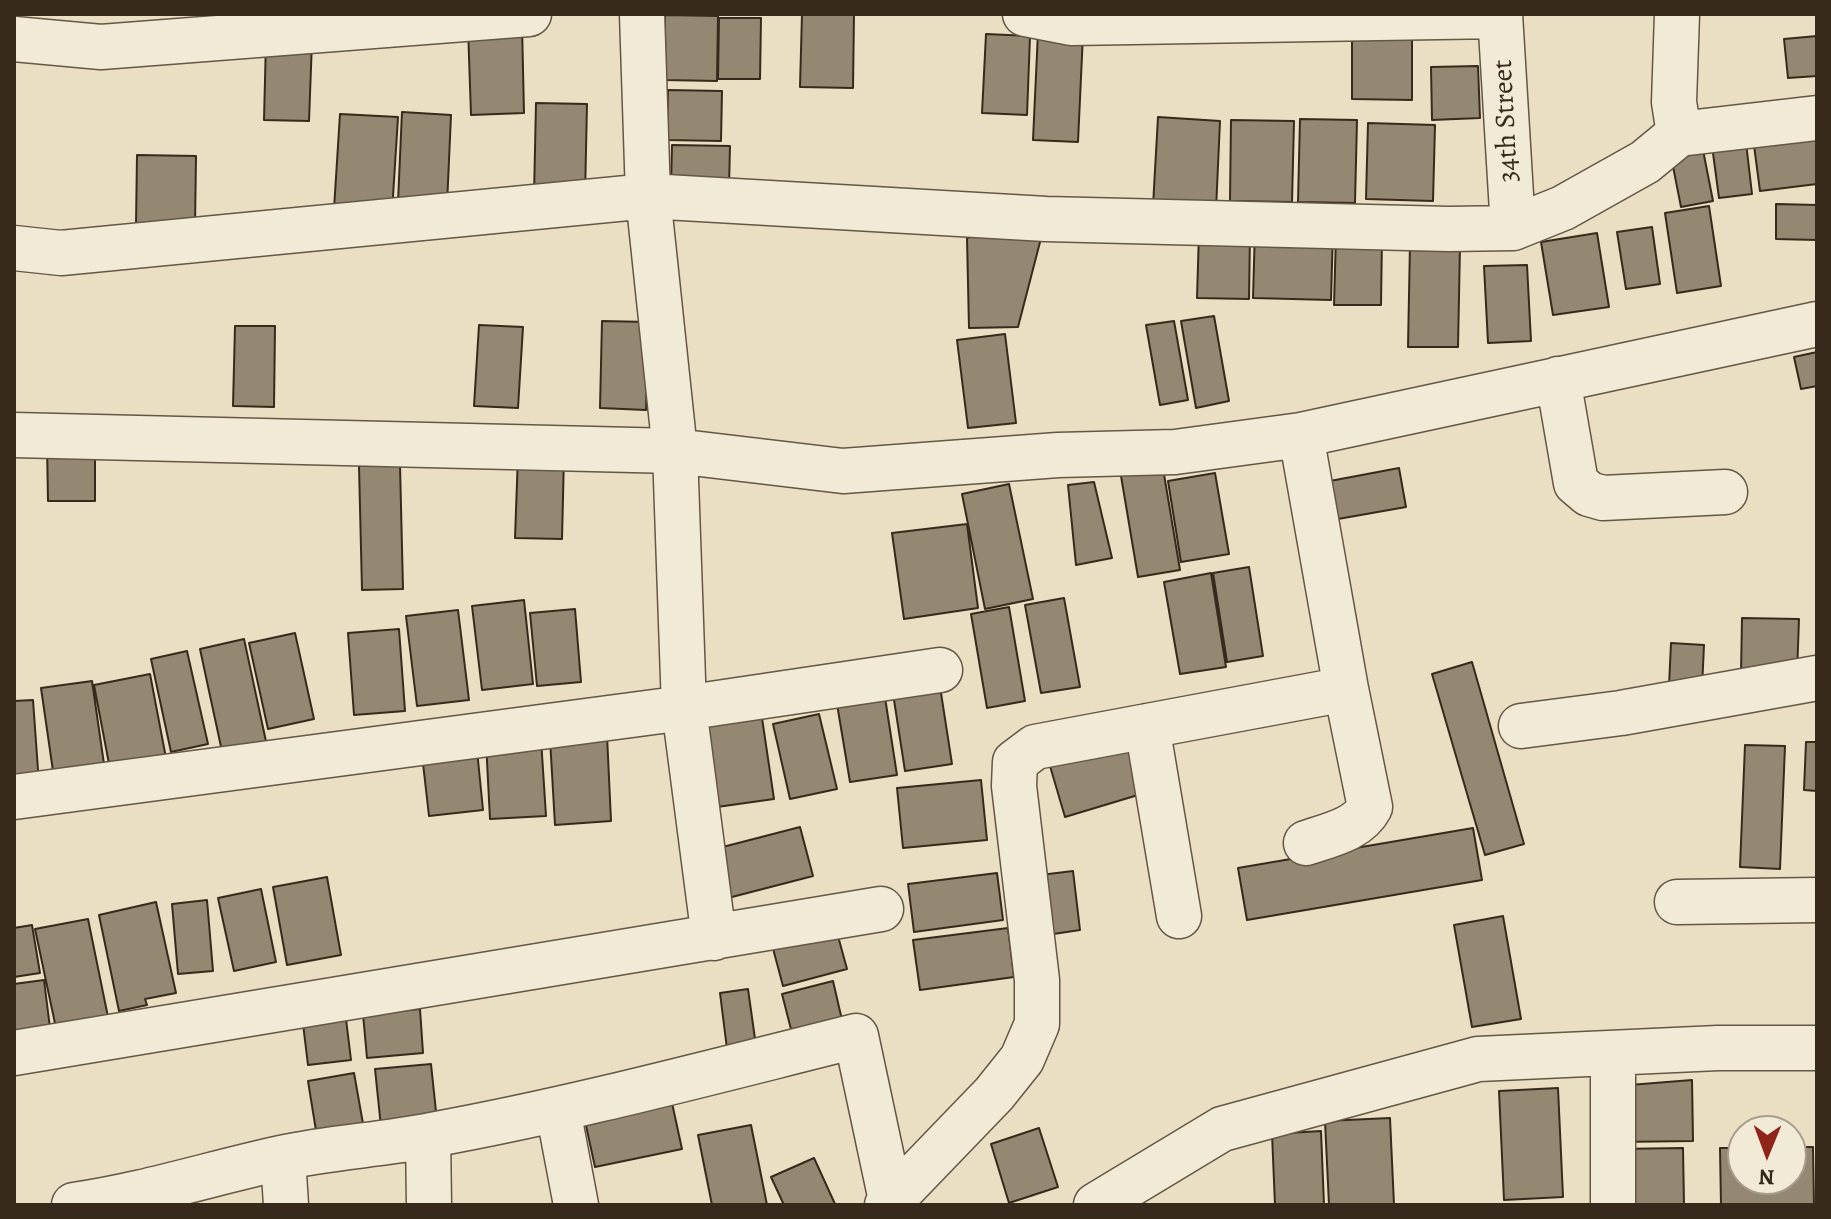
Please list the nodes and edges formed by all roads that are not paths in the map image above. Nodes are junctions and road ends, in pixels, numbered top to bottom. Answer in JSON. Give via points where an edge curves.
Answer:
{"nodes":[{"id":1,"x":529,"y":14,"type":"edge"},
{"id":2,"x":642,"y":14,"type":"edge"},
{"id":3,"x":1025,"y":14,"type":"edge"},
{"id":4,"x":1677,"y":14,"type":"edge"},
{"id":5,"x":1500,"y":15,"type":"edge"},
{"id":6,"x":14,"y":39,"type":"edge"},
{"id":7,"x":1676,"y":118,"type":"junction"},
{"id":8,"x":1817,"y":118,"type":"edge"},
{"id":9,"x":648,"y":196,"type":"junction"},
{"id":10,"x":1513,"y":228,"type":"junction"},
{"id":11,"x":14,"y":248,"type":"edge"},
{"id":12,"x":1817,"y":324,"type":"edge"},
{"id":13,"x":1558,"y":379,"type":"junction"},
{"id":14,"x":14,"y":435,"type":"edge"},
{"id":15,"x":1301,"y":435,"type":"junction"},
{"id":16,"x":675,"y":451,"type":"junction"},
{"id":17,"x":1725,"y":492,"type":"dead end"},
{"id":18,"x":940,"y":670,"type":"dead end"},
{"id":19,"x":1817,"y":678,"type":"edge"},
{"id":20,"x":1346,"y":689,"type":"junction"},
{"id":21,"x":684,"y":708,"type":"junction"},
{"id":22,"x":1147,"y":726,"type":"junction"},
{"id":23,"x":1521,"y":726,"type":"dead end"},
{"id":24,"x":14,"y":797,"type":"edge"},
{"id":25,"x":1306,"y":843,"type":"dead end"},
{"id":26,"x":1817,"y":900,"type":"edge"},
{"id":27,"x":1677,"y":902,"type":"dead end"},
{"id":28,"x":881,"y":909,"type":"dead end"},
{"id":29,"x":1179,"y":916,"type":"dead end"},
{"id":30,"x":714,"y":938,"type":"junction"},
{"id":31,"x":1817,"y":1048,"type":"edge"},
{"id":32,"x":14,"y":1053,"type":"edge"},
{"id":33,"x":1613,"y":1054,"type":"junction"},
{"id":34,"x":558,"y":1110,"type":"junction"},
{"id":35,"x":428,"y":1136,"type":"junction"},
{"id":36,"x":283,"y":1158,"type":"junction"},
{"id":37,"x":84,"y":1204,"type":"edge"},
{"id":38,"x":890,"y":1204,"type":"edge"},
{"id":39,"x":286,"y":1205,"type":"edge"},
{"id":40,"x":429,"y":1205,"type":"edge"},
{"id":41,"x":576,"y":1205,"type":"edge"},
{"id":42,"x":1096,"y":1205,"type":"edge"},
{"id":43,"x":1613,"y":1205,"type":"edge"}],
"edges":[{"from":1,"to":6,"type":"street","via":[[101,47]]},
{"from":2,"to":9,"type":"street"},
{"from":3,"to":5,"type":"street","via":[[1071,23]]},
{"from":4,"to":7,"type":"street"},
{"from":5,"to":10,"type":"street","name":"34th Street"},
{"from":7,"to":8,"type":"street"},
{"from":7,"to":10,"type":"street","via":[[1645,162],[1563,208]]},
{"from":9,"to":10,"type":"street","via":[[1046,219]]},
{"from":9,"to":11,"type":"street","via":[[61,253]]},
{"from":9,"to":16,"type":"street"},
{"from":12,"to":13,"type":"street"},
{"from":13,"to":15,"type":"street"},
{"from":13,"to":17,"type":"street","via":[[1576,483],[1589,494],[1603,498]]},
{"from":14,"to":16,"type":"street"},
{"from":15,"to":16,"type":"street","via":[[1175,452],[843,471]]},
{"from":15,"to":20,"type":"street"},
{"from":16,"to":21,"type":"street"},
{"from":18,"to":21,"type":"street"},
{"from":19,"to":23,"type":"street"},
{"from":20,"to":22,"type":"street"},
{"from":20,"to":25,"type":"street","via":[[1370,807],[1351,827]]},
{"from":21,"to":24,"type":"street"},
{"from":21,"to":30,"type":"street"},
{"from":22,"to":29,"type":"street"},
{"from":22,"to":38,"type":"street","via":[[1035,747],[1015,762],[1037,1024],[1022,1059],[994,1094]]},
{"from":26,"to":27,"type":"street"},
{"from":28,"to":30,"type":"street"},
{"from":30,"to":32,"type":"street"},
{"from":31,"to":33,"type":"street"},
{"from":33,"to":42,"type":"street","via":[[1478,1059],[1222,1129]]},
{"from":33,"to":43,"type":"street"},
{"from":34,"to":35,"type":"street"},
{"from":34,"to":38,"type":"street","via":[[856,1036]]},
{"from":34,"to":41,"type":"street"},
{"from":35,"to":36,"type":"street"},
{"from":35,"to":40,"type":"street"},
{"from":36,"to":37,"type":"street"},
{"from":36,"to":39,"type":"street"}]}
